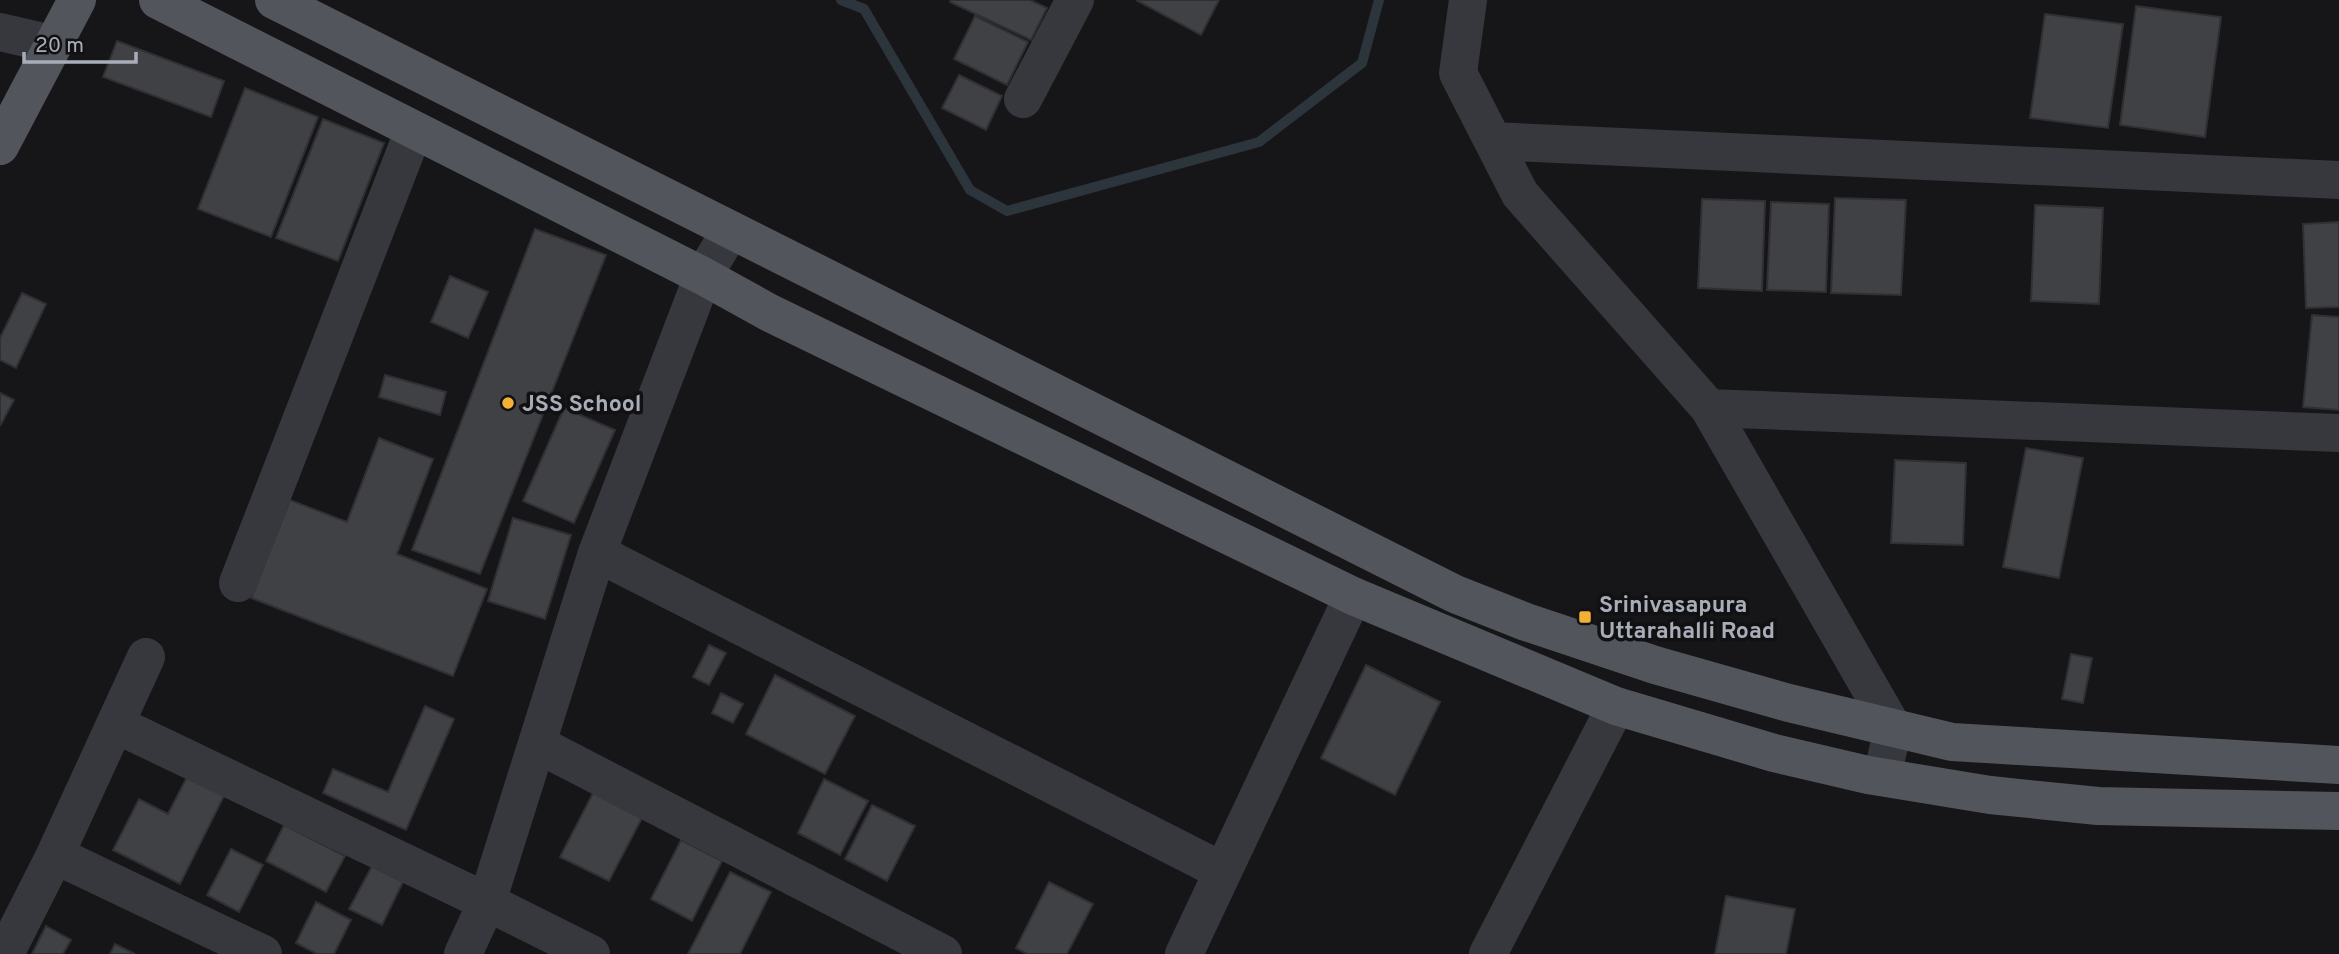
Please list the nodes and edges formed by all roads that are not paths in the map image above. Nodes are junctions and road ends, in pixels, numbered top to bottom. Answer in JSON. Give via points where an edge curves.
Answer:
{"nodes":[{"id":1,"x":78,"y":0,"type":"edge"},
{"id":2,"x":158,"y":0,"type":"edge"},
{"id":3,"x":274,"y":0,"type":"edge"},
{"id":4,"x":1075,"y":0,"type":"edge"},
{"id":5,"x":1468,"y":0,"type":"edge"},
{"id":6,"x":0,"y":32,"type":"edge"},
{"id":7,"x":52,"y":44,"type":"junction"},
{"id":8,"x":1023,"y":99,"type":"dead end"},
{"id":9,"x":414,"y":130,"type":"junction"},
{"id":10,"x":1493,"y":141,"type":"junction"},
{"id":11,"x":0,"y":146,"type":"edge"},
{"id":12,"x":2339,"y":180,"type":"edge"},
{"id":13,"x":731,"y":230,"type":"junction"},
{"id":14,"x":703,"y":276,"type":"junction"},
{"id":15,"x":1709,"y":408,"type":"junction"},
{"id":16,"x":2339,"y":433,"type":"edge"},
{"id":17,"x":597,"y":553,"type":"junction"},
{"id":18,"x":238,"y":583,"type":"dead end"},
{"id":19,"x":1353,"y":596,"type":"junction"},
{"id":20,"x":146,"y":657,"type":"dead end"},
{"id":21,"x":1616,"y":706,"type":"junction"},
{"id":22,"x":115,"y":724,"type":"junction"},
{"id":23,"x":1894,"y":728,"type":"junction"},
{"id":24,"x":537,"y":744,"type":"junction"},
{"id":25,"x":2339,"y":765,"type":"edge"},
{"id":26,"x":1882,"y":777,"type":"junction"},
{"id":27,"x":2339,"y":811,"type":"edge"},
{"id":28,"x":55,"y":855,"type":"junction"},
{"id":29,"x":1222,"y":871,"type":"junction"},
{"id":30,"x":487,"y":902,"type":"junction"},
{"id":31,"x":205,"y":942,"type":"edge"},
{"id":32,"x":5,"y":954,"type":"edge"},
{"id":33,"x":263,"y":954,"type":"edge"},
{"id":34,"x":463,"y":954,"type":"edge"},
{"id":35,"x":591,"y":954,"type":"edge"},
{"id":36,"x":943,"y":954,"type":"edge"},
{"id":37,"x":1184,"y":954,"type":"edge"},
{"id":38,"x":1488,"y":954,"type":"edge"}],
"edges":[{"from":1,"to":7,"type":"main road"},
{"from":2,"to":9,"type":"main road"},
{"from":3,"to":13,"type":"main road"},
{"from":4,"to":8,"type":"street"},
{"from":5,"to":10,"type":"street","via":[[1458,73]]},
{"from":6,"to":7,"type":"street"},
{"from":7,"to":11,"type":"main road"},
{"from":9,"to":14,"type":"main road"},
{"from":9,"to":18,"type":"street"},
{"from":10,"to":12,"type":"street"},
{"from":10,"to":15,"type":"street","via":[[1520,194]]},
{"from":13,"to":14,"type":"street"},
{"from":13,"to":23,"type":"main road","via":[[1455,594],[1655,665]]},
{"from":14,"to":17,"type":"street"},
{"from":14,"to":19,"type":"main road","via":[[780,318]]},
{"from":15,"to":16,"type":"street"},
{"from":15,"to":23,"type":"street"},
{"from":17,"to":24,"type":"street"},
{"from":17,"to":29,"type":"street"},
{"from":19,"to":21,"type":"main road"},
{"from":19,"to":29,"type":"street"},
{"from":20,"to":22,"type":"street"},
{"from":21,"to":26,"type":"main road","via":[[1774,753]]},
{"from":21,"to":38,"type":"street"},
{"from":22,"to":28,"type":"street"},
{"from":22,"to":30,"type":"street"},
{"from":23,"to":25,"type":"main road","via":[[1952,742]]},
{"from":23,"to":26,"type":"street"},
{"from":24,"to":30,"type":"street"},
{"from":24,"to":36,"type":"street"},
{"from":26,"to":27,"type":"main road","via":[[2098,806]]},
{"from":28,"to":31,"type":"street"},
{"from":28,"to":32,"type":"street"},
{"from":29,"to":37,"type":"street"},
{"from":30,"to":34,"type":"street"},
{"from":30,"to":35,"type":"street"},
{"from":31,"to":33,"type":"street"}]}
